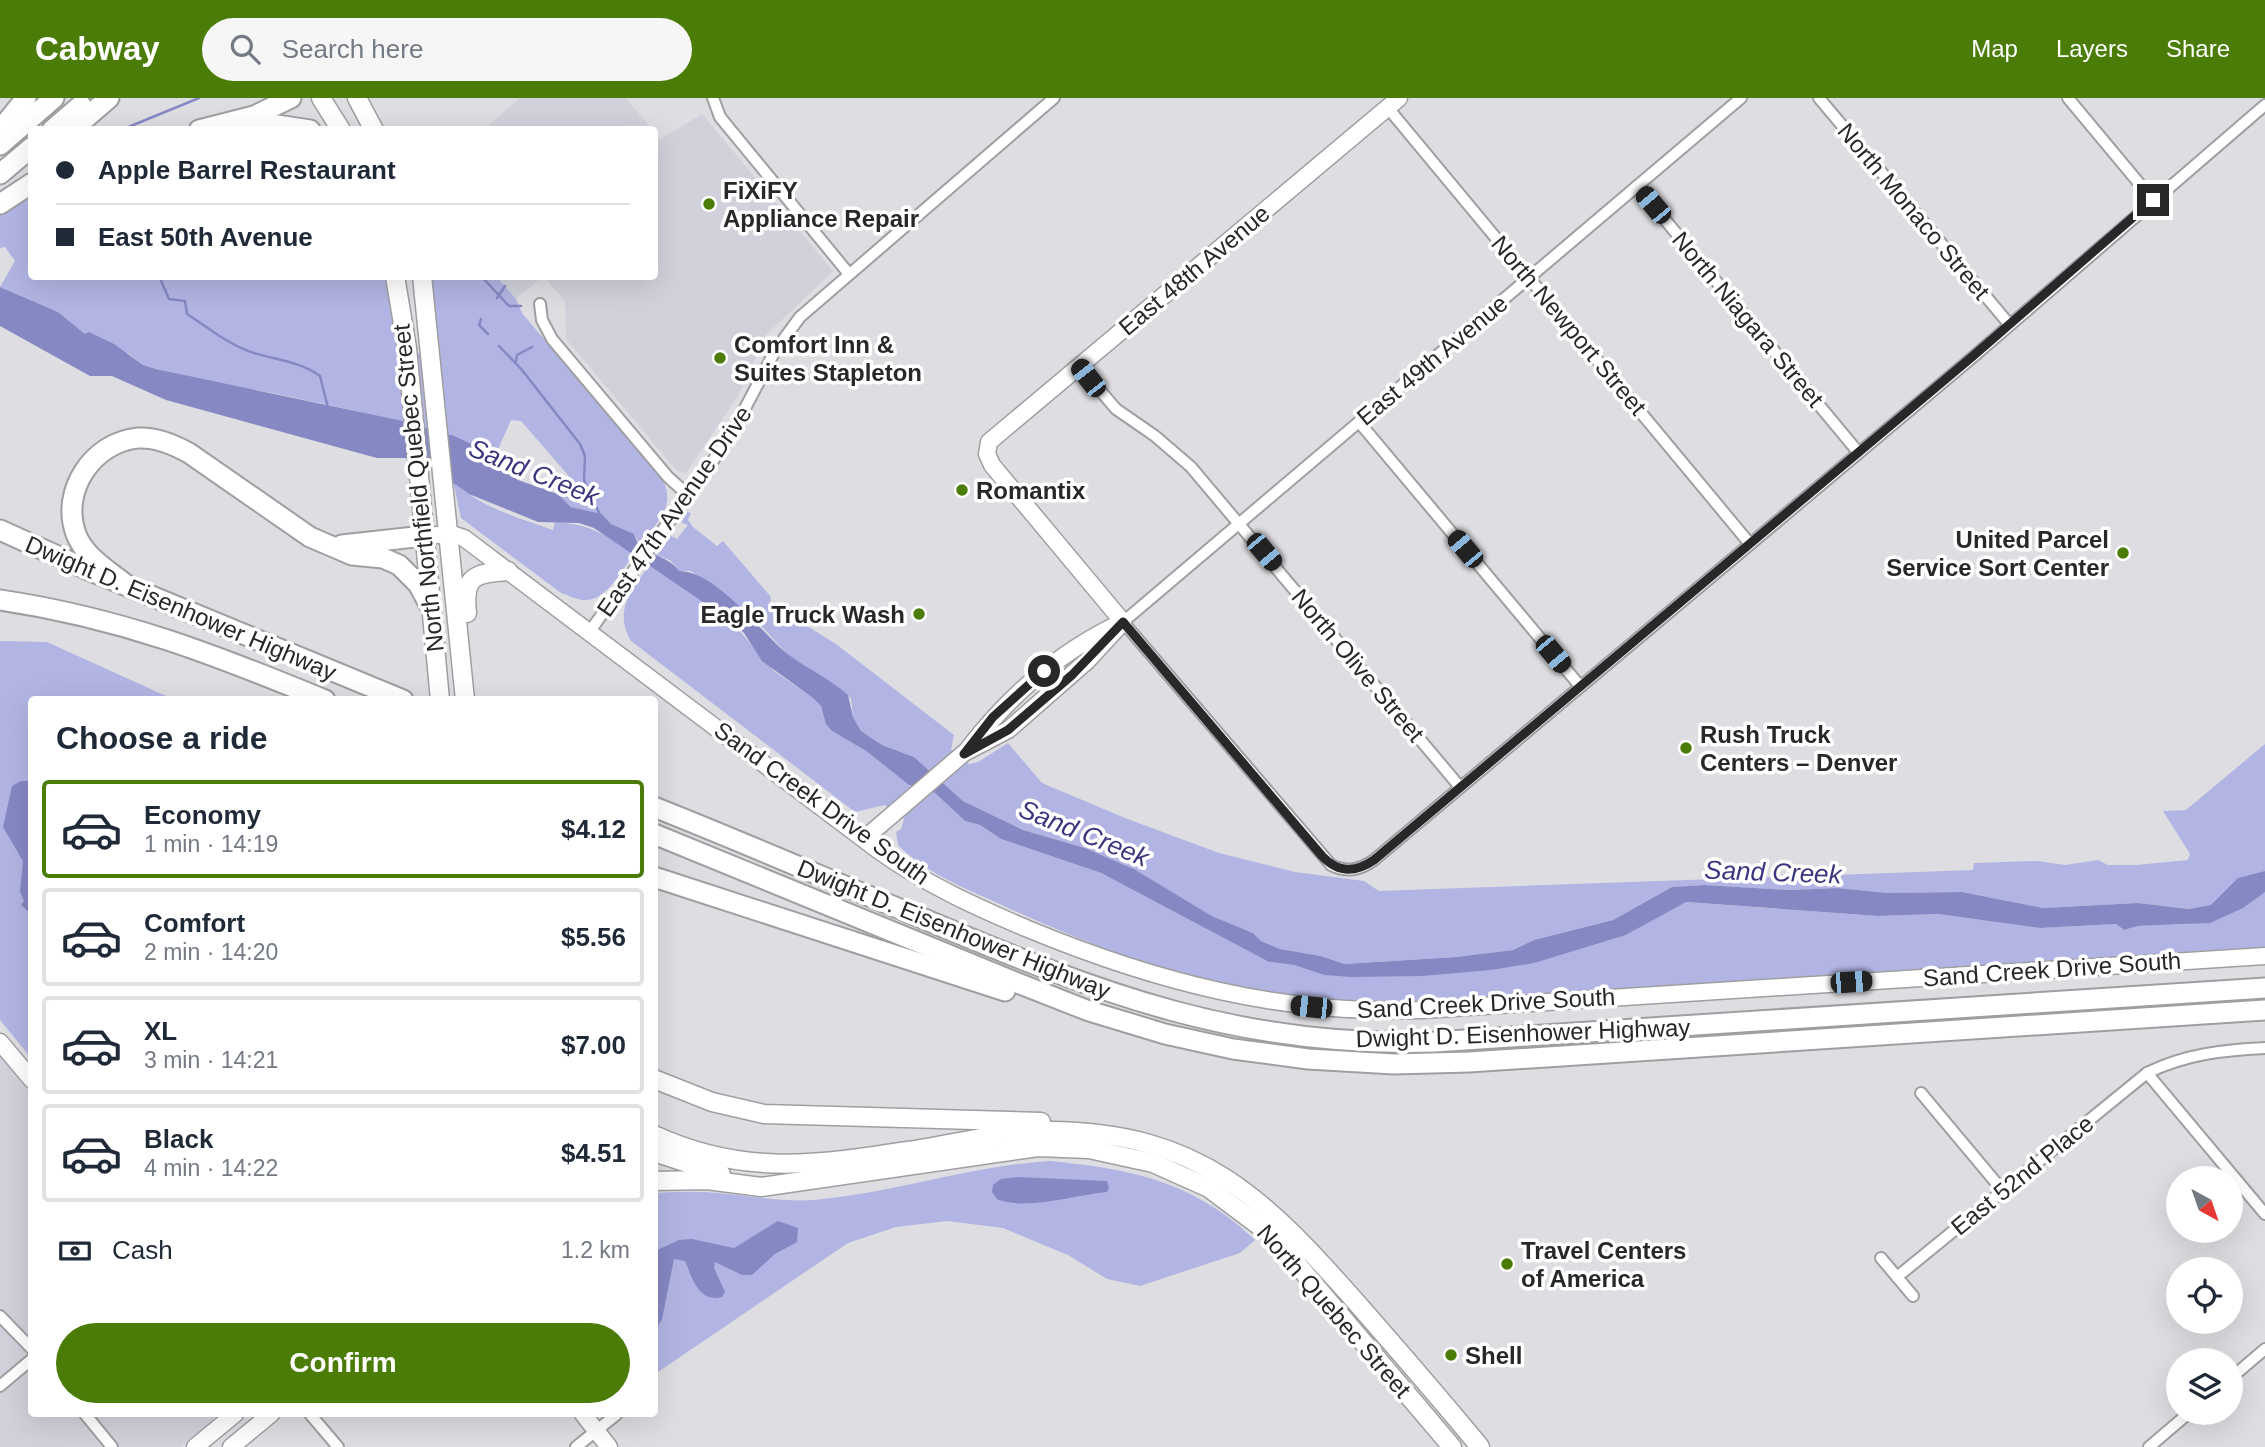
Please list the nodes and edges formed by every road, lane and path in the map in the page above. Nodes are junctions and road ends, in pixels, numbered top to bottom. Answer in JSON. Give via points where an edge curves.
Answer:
{"nodes":[{"id":1,"x":26,"y":98,"type":"edge"},
{"id":2,"x":54,"y":98,"type":"edge"},
{"id":3,"x":71,"y":98,"type":"edge"},
{"id":4,"x":89,"y":98,"type":"edge"},
{"id":5,"x":109,"y":98,"type":"edge"},
{"id":6,"x":291,"y":98,"type":"edge"},
{"id":7,"x":321,"y":98,"type":"edge"},
{"id":8,"x":357,"y":98,"type":"edge"},
{"id":9,"x":367,"y":98,"type":"edge"},
{"id":10,"x":713,"y":98,"type":"edge"},
{"id":11,"x":1054,"y":98,"type":"edge"},
{"id":12,"x":1741,"y":98,"type":"edge"},
{"id":13,"x":1819,"y":98,"type":"edge"},
{"id":14,"x":2068,"y":98,"type":"edge"},
{"id":15,"x":1394,"y":103,"type":"edge"},
{"id":16,"x":2265,"y":105,"type":"edge"},
{"id":17,"x":371,"y":124,"type":"edge"},
{"id":18,"x":39,"y":126,"type":"edge"},
{"id":19,"x":57,"y":126,"type":"edge"},
{"id":20,"x":77,"y":126,"type":"edge"},
{"id":21,"x":215,"y":126,"type":"edge"},
{"id":22,"x":338,"y":126,"type":"edge"},
{"id":23,"x":0,"y":130,"type":"edge"},
{"id":24,"x":28,"y":136,"type":"edge"},
{"id":25,"x":0,"y":145,"type":"edge"},
{"id":26,"x":28,"y":150,"type":"edge"},
{"id":27,"x":0,"y":161,"type":"edge"},
{"id":28,"x":28,"y":167,"type":"edge"},
{"id":29,"x":0,"y":174,"type":"edge"},
{"id":30,"x":28,"y":186,"type":"edge"},
{"id":31,"x":1637,"y":186,"type":"junction"},
{"id":32,"x":0,"y":191,"type":"edge"},
{"id":33,"x":2153,"y":200,"type":"junction"},
{"id":34,"x":0,"y":204,"type":"edge"},
{"id":35,"x":849,"y":274,"type":"junction"},
{"id":36,"x":1529,"y":277,"type":"junction"},
{"id":37,"x":396,"y":280,"type":"edge"},
{"id":38,"x":422,"y":280,"type":"edge"},
{"id":39,"x":540,"y":304,"type":"dead end"},
{"id":40,"x":2008,"y":324,"type":"junction"},
{"id":41,"x":1079,"y":366,"type":"junction"},
{"id":42,"x":1359,"y":422,"type":"junction"},
{"id":43,"x":1858,"y":452,"type":"junction"},
{"id":44,"x":688,"y":495,"type":"junction"},
{"id":45,"x":1238,"y":523,"type":"junction"},
{"id":46,"x":0,"y":530,"type":"edge"},
{"id":47,"x":448,"y":534,"type":"junction"},
{"id":48,"x":424,"y":536,"type":"junction"},
{"id":49,"x":1750,"y":544,"type":"junction"},
{"id":50,"x":327,"y":545,"type":"junction"},
{"id":51,"x":508,"y":571,"type":"junction"},
{"id":52,"x":129,"y":587,"type":"junction"},
{"id":53,"x":1101,"y":595,"type":"junction"},
{"id":54,"x":0,"y":600,"type":"edge"},
{"id":55,"x":430,"y":606,"type":"junction"},
{"id":56,"x":1123,"y":622,"type":"junction"},
{"id":57,"x":590,"y":632,"type":"junction"},
{"id":58,"x":1089,"y":638,"type":"junction"},
{"id":59,"x":1580,"y":686,"type":"junction"},
{"id":60,"x":439,"y":693,"type":"edge"},
{"id":61,"x":315,"y":696,"type":"edge"},
{"id":62,"x":393,"y":696,"type":"edge"},
{"id":63,"x":467,"y":696,"type":"edge"},
{"id":64,"x":467,"y":696,"type":"edge"},
{"id":65,"x":964,"y":754,"type":"junction"},
{"id":66,"x":1460,"y":787,"type":"junction"},
{"id":67,"x":658,"y":809,"type":"edge"},
{"id":68,"x":658,"y":836,"type":"edge"},
{"id":69,"x":864,"y":839,"type":"junction"},
{"id":70,"x":658,"y":878,"type":"edge"},
{"id":71,"x":2265,"y":956,"type":"edge"},
{"id":72,"x":2265,"y":988,"type":"edge"},
{"id":73,"x":2265,"y":1010,"type":"edge"},
{"id":74,"x":1121,"y":1021,"type":"junction"},
{"id":75,"x":0,"y":1042,"type":"edge"},
{"id":76,"x":2265,"y":1048,"type":"edge"},
{"id":77,"x":2147,"y":1073,"type":"junction"},
{"id":78,"x":28,"y":1075,"type":"edge"},
{"id":79,"x":658,"y":1081,"type":"edge"},
{"id":80,"x":1921,"y":1093,"type":"dead end"},
{"id":81,"x":658,"y":1136,"type":"edge"},
{"id":82,"x":658,"y":1153,"type":"edge"},
{"id":83,"x":1177,"y":1154,"type":"junction"},
{"id":84,"x":658,"y":1181,"type":"edge"},
{"id":85,"x":795,"y":1182,"type":"junction"},
{"id":86,"x":2003,"y":1191,"type":"junction"},
{"id":87,"x":2265,"y":1214,"type":"edge"},
{"id":88,"x":1881,"y":1258,"type":"dead end"},
{"id":89,"x":1898,"y":1278,"type":"junction"},
{"id":90,"x":1913,"y":1296,"type":"dead end"},
{"id":91,"x":0,"y":1316,"type":"edge"},
{"id":92,"x":28,"y":1345,"type":"edge"},
{"id":93,"x":2265,"y":1349,"type":"edge"},
{"id":94,"x":28,"y":1362,"type":"edge"},
{"id":95,"x":2243,"y":1368,"type":"edge"},
{"id":96,"x":0,"y":1386,"type":"edge"},
{"id":97,"x":88,"y":1417,"type":"edge"},
{"id":98,"x":231,"y":1417,"type":"edge"},
{"id":99,"x":267,"y":1417,"type":"edge"},
{"id":100,"x":313,"y":1417,"type":"edge"},
{"id":101,"x":585,"y":1417,"type":"edge"},
{"id":102,"x":613,"y":1417,"type":"edge"},
{"id":103,"x":2175,"y":1425,"type":"edge"},
{"id":104,"x":596,"y":1430,"type":"junction"},
{"id":105,"x":113,"y":1447,"type":"edge"},
{"id":106,"x":195,"y":1447,"type":"edge"},
{"id":107,"x":231,"y":1447,"type":"edge"},
{"id":108,"x":338,"y":1447,"type":"edge"},
{"id":109,"x":576,"y":1447,"type":"edge"},
{"id":110,"x":609,"y":1447,"type":"edge"},
{"id":111,"x":1452,"y":1447,"type":"edge"},
{"id":112,"x":1480,"y":1447,"type":"edge"},
{"id":113,"x":2149,"y":1447,"type":"edge"}],
"edges":[{"from":1,"to":23,"type":"highway"},
{"from":2,"to":25,"type":"highway"},
{"from":3,"to":18,"type":"highway"},
{"from":4,"to":19,"type":"highway"},
{"from":5,"to":20,"type":"highway"},
{"from":6,"to":21,"type":"highway","via":[[254,116]]},
{"from":7,"to":22,"type":"main road"},
{"from":8,"to":17,"type":"main road"},
{"from":9,"to":17,"type":"main road"},
{"from":10,"to":35,"type":"street","via":[[720,117]]},
{"from":11,"to":35,"type":"street","name":"East 47th Avenue Drive"},
{"from":12,"to":31,"type":"street","name":"East 49th Avenue"},
{"from":13,"to":40,"type":"street","name":"North Monaco Street"},
{"from":14,"to":33,"type":"street"},
{"from":15,"to":36,"type":"street","name":"North Newport Street"},
{"from":15,"to":41,"type":"main road","name":"East 48th Avenue"},
{"from":16,"to":33,"type":"street"},
{"from":24,"to":27,"type":"highway"},
{"from":26,"to":29,"type":"highway"},
{"from":28,"to":32,"type":"highway"},
{"from":30,"to":34,"type":"highway"},
{"from":31,"to":36,"type":"street","name":"East 49th Avenue"},
{"from":31,"to":43,"type":"street","name":"North Niagara Street"},
{"from":33,"to":40,"type":"street"},
{"from":35,"to":44,"type":"street","name":"East 47th Avenue Drive","via":[[810,307],[782,340],[745,413]]},
{"from":36,"to":42,"type":"street","name":"East 49th Avenue"},
{"from":36,"to":49,"type":"street","name":"North Newport Street"},
{"from":37,"to":48,"type":"main road","name":"North Northfield Quebec Street","via":[[407,348]]},
{"from":38,"to":47,"type":"main road","name":"North Northfield Quebec Street"},
{"from":39,"to":44,"type":"street","via":[[552,339]]},
{"from":40,"to":43,"type":"street"},
{"from":41,"to":45,"type":"street","name":"North Olive Street","via":[[1116,409],[1181,457]]},
{"from":41,"to":53,"type":"main road","name":"East 48th Avenue","via":[[989,442],[987,454]]},
{"from":42,"to":45,"type":"street","name":"East 49th Avenue"},
{"from":42,"to":59,"type":"street"},
{"from":43,"to":49,"type":"street"},
{"from":44,"to":57,"type":"street","name":"East 47th Avenue Drive"},
{"from":45,"to":56,"type":"street","name":"East 49th Avenue"},
{"from":45,"to":66,"type":"street","name":"North Olive Street"},
{"from":46,"to":52,"type":"highway","name":"Dwight D. Eisenhower Highway"},
{"from":47,"to":48,"type":"main road"},
{"from":47,"to":51,"type":"main road","name":"Sand Creek Drive South","via":[[464,538]]},
{"from":47,"to":63,"type":"main road","name":"North Northfield Quebec Street"},
{"from":48,"to":50,"type":"highway"},
{"from":48,"to":55,"type":"main road","name":"North Northfield Quebec Street"},
{"from":49,"to":59,"type":"street"},
{"from":50,"to":52,"type":"highway","via":[[179,447],[149,438],[127,440],[97,456],[83,470],[72,507],[73,525],[85,550]]},
{"from":50,"to":55,"type":"highway","via":[[399,565],[418,584]]},
{"from":51,"to":57,"type":"main road","name":"Sand Creek Drive South"},
{"from":51,"to":64,"type":"main road","via":[[478,574],[466,590]]},
{"from":52,"to":62,"type":"highway","name":"Dwight D. Eisenhower Highway"},
{"from":53,"to":56,"type":"main road"},
{"from":53,"to":58,"type":"main road","via":[[1103,616]]},
{"from":54,"to":61,"type":"highway","name":"Dwight D. Eisenhower Highway","via":[[81,614],[155,634]]},
{"from":55,"to":60,"type":"main road","name":"North Northfield Quebec Street"},
{"from":56,"to":58,"type":"main road","name":"East 49th Avenue"},
{"from":56,"to":65,"type":"main road","name":"East 49th Avenue","via":[[1072,675],[1008,730]]},
{"from":56,"to":66,"type":"street","via":[[1331,865],[1358,869],[1374,860]]},
{"from":57,"to":69,"type":"main road","name":"Sand Creek Drive South"},
{"from":58,"to":65,"type":"main road","name":"East 49th Avenue","via":[[1064,652],[993,717]]},
{"from":59,"to":66,"type":"street"},
{"from":65,"to":69,"type":"main road","name":"East 49th Avenue"},
{"from":67,"to":72,"type":"highway","name":"Dwight D. Eisenhower Highway","via":[[1106,992],[1196,1018],[1304,1037],[1434,1042]]},
{"from":68,"to":74,"type":"highway","name":"Dwight D. Eisenhower Highway"},
{"from":69,"to":71,"type":"main road","name":"Sand Creek Drive South","via":[[946,892],[1101,958],[1195,988],[1311,1007],[1436,1010]]},
{"from":70,"to":74,"type":"highway","via":[[1074,1014]]},
{"from":73,"to":74,"type":"highway","name":"Dwight D. Eisenhower Highway","via":[[1394,1064],[1241,1050]]},
{"from":75,"to":78,"type":"main road"},
{"from":76,"to":77,"type":"street","name":"East 52nd Place","via":[[2202,1054]]},
{"from":77,"to":86,"type":"street","name":"East 52nd Place"},
{"from":77,"to":87,"type":"street"},
{"from":79,"to":83,"type":"main road","via":[[712,1102],[764,1114],[1086,1123],[1158,1138]]},
{"from":80,"to":86,"type":"street"},
{"from":81,"to":83,"type":"main road","via":[[715,1157],[784,1166],[1048,1131],[1110,1136]]},
{"from":82,"to":85,"type":"main road","via":[[725,1175]]},
{"from":83,"to":112,"type":"main road","name":"North Quebec Street","via":[[1240,1187],[1289,1227]]},
{"from":84,"to":85,"type":"main road","via":[[706,1180],[761,1187]]},
{"from":85,"to":111,"type":"main road","name":"North Quebec Street","via":[[1038,1147],[1105,1152],[1168,1168],[1222,1195],[1273,1236]]},
{"from":86,"to":89,"type":"street","name":"East 52nd Place"},
{"from":88,"to":89,"type":"street"},
{"from":89,"to":90,"type":"street"},
{"from":91,"to":92,"type":"street"},
{"from":93,"to":95,"type":"street"},
{"from":94,"to":96,"type":"street"},
{"from":97,"to":105,"type":"street"},
{"from":98,"to":106,"type":"main road"},
{"from":99,"to":107,"type":"main road"},
{"from":100,"to":108,"type":"street"},
{"from":101,"to":104,"type":"main road"},
{"from":102,"to":104,"type":"street"},
{"from":103,"to":113,"type":"street"},
{"from":104,"to":109,"type":"street"},
{"from":104,"to":110,"type":"main road"}]}
